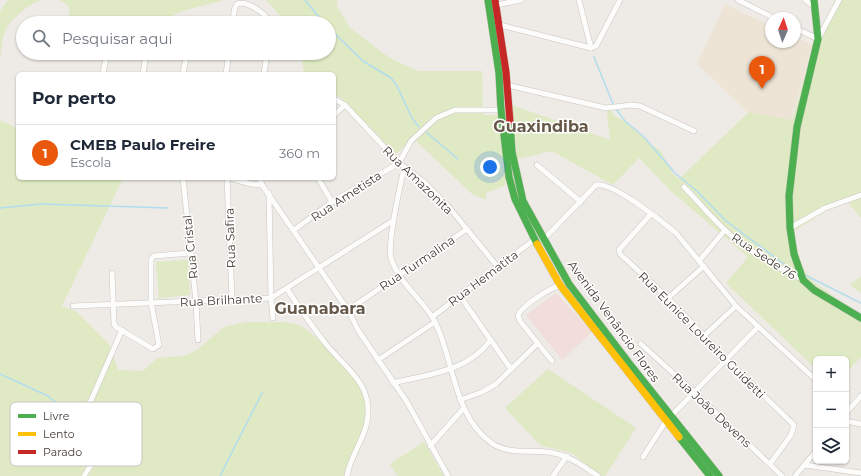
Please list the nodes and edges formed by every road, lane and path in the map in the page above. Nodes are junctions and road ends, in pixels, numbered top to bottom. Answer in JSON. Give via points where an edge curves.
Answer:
{"nodes":[{"id":1,"x":488,"y":0,"type":"edge"},
{"id":2,"x":521,"y":0,"type":"edge"},
{"id":3,"x":579,"y":0,"type":"edge"},
{"id":4,"x":620,"y":0,"type":"edge"},
{"id":5,"x":738,"y":0,"type":"edge"},
{"id":6,"x":805,"y":0,"type":"edge"},
{"id":7,"x":837,"y":1,"type":"edge"},
{"id":8,"x":496,"y":2,"type":"edge"},
{"id":9,"x":815,"y":3,"type":"edge"},
{"id":10,"x":765,"y":14,"type":"edge"},
{"id":11,"x":234,"y":16,"type":"edge"},
{"id":12,"x":267,"y":16,"type":"edge"},
{"id":13,"x":500,"y":25,"type":"junction"},
{"id":14,"x":801,"y":31,"type":"edge"},
{"id":15,"x":818,"y":39,"type":"junction"},
{"id":16,"x":591,"y":48,"type":"junction"},
{"id":17,"x":106,"y":60,"type":"edge"},
{"id":18,"x":145,"y":60,"type":"edge"},
{"id":19,"x":185,"y":60,"type":"edge"},
{"id":20,"x":228,"y":60,"type":"edge"},
{"id":21,"x":267,"y":60,"type":"edge"},
{"id":22,"x":103,"y":72,"type":"edge"},
{"id":23,"x":143,"y":72,"type":"edge"},
{"id":24,"x":182,"y":72,"type":"edge"},
{"id":25,"x":226,"y":72,"type":"edge"},
{"id":26,"x":264,"y":72,"type":"edge"},
{"id":27,"x":507,"y":85,"type":"junction"},
{"id":28,"x":336,"y":100,"type":"edge"},
{"id":29,"x":345,"y":105,"type":"junction"},
{"id":30,"x":501,"y":110,"type":"junction"},
{"id":31,"x":336,"y":113,"type":"edge"},
{"id":32,"x":694,"y":131,"type":"dead end"},
{"id":33,"x":398,"y":163,"type":"junction"},
{"id":34,"x":537,"y":165,"type":"dead end"},
{"id":35,"x":404,"y":168,"type":"junction"},
{"id":36,"x":183,"y":180,"type":"edge"},
{"id":37,"x":227,"y":180,"type":"edge"},
{"id":38,"x":237,"y":180,"type":"edge"},
{"id":39,"x":262,"y":180,"type":"edge"},
{"id":40,"x":319,"y":180,"type":"edge"},
{"id":41,"x":684,"y":187,"type":"dead end"},
{"id":42,"x":269,"y":193,"type":"junction"},
{"id":43,"x":861,"y":195,"type":"edge"},
{"id":44,"x":332,"y":202,"type":"junction"},
{"id":45,"x":581,"y":202,"type":"junction"},
{"id":46,"x":651,"y":214,"type":"junction"},
{"id":47,"x":394,"y":220,"type":"junction"},
{"id":48,"x":790,"y":228,"type":"junction"},
{"id":49,"x":467,"y":229,"type":"junction"},
{"id":50,"x":294,"y":230,"type":"junction"},
{"id":51,"x":725,"y":230,"type":"junction"},
{"id":52,"x":535,"y":239,"type":"junction"},
{"id":53,"x":544,"y":239,"type":"junction"},
{"id":54,"x":190,"y":253,"type":"junction"},
{"id":55,"x":699,"y":261,"type":"junction"},
{"id":56,"x":497,"y":266,"type":"junction"},
{"id":57,"x":704,"y":266,"type":"junction"},
{"id":58,"x":318,"y":267,"type":"junction"},
{"id":59,"x":112,"y":273,"type":"dead end"},
{"id":60,"x":400,"y":275,"type":"junction"},
{"id":61,"x":802,"y":280,"type":"junction"},
{"id":62,"x":569,"y":284,"type":"junction"},
{"id":63,"x":560,"y":285,"type":"junction"},
{"id":64,"x":287,"y":289,"type":"junction"},
{"id":65,"x":460,"y":296,"type":"junction"},
{"id":66,"x":232,"y":298,"type":"junction"},
{"id":67,"x":271,"y":298,"type":"junction"},
{"id":68,"x":668,"y":298,"type":"junction"},
{"id":69,"x":151,"y":302,"type":"junction"},
{"id":70,"x":196,"y":302,"type":"junction"},
{"id":71,"x":114,"y":305,"type":"junction"},
{"id":72,"x":73,"y":306,"type":"dead end"},
{"id":73,"x":736,"y":306,"type":"junction"},
{"id":74,"x":348,"y":310,"type":"junction"},
{"id":75,"x":273,"y":318,"type":"dead end"},
{"id":76,"x":861,"y":318,"type":"edge"},
{"id":77,"x":433,"y":320,"type":"junction"},
{"id":78,"x":758,"y":327,"type":"junction"},
{"id":79,"x":122,"y":330,"type":"junction"},
{"id":80,"x":705,"y":335,"type":"junction"},
{"id":81,"x":198,"y":340,"type":"dead end"},
{"id":82,"x":490,"y":341,"type":"junction"},
{"id":83,"x":538,"y":343,"type":"junction"},
{"id":84,"x":641,"y":344,"type":"dead end"},
{"id":85,"x":726,"y":358,"type":"junction"},
{"id":86,"x":378,"y":360,"type":"junction"},
{"id":87,"x":552,"y":361,"type":"dead end"},
{"id":88,"x":452,"y":369,"type":"junction"},
{"id":89,"x":511,"y":369,"type":"junction"},
{"id":90,"x":813,"y":377,"type":"edge"},
{"id":91,"x":393,"y":383,"type":"junction"},
{"id":92,"x":694,"y":392,"type":"junction"},
{"id":93,"x":861,"y":396,"type":"edge"},
{"id":94,"x":460,"y":400,"type":"junction"},
{"id":95,"x":90,"y":402,"type":"edge"},
{"id":96,"x":849,"y":408,"type":"edge"},
{"id":97,"x":463,"y":409,"type":"junction"},
{"id":98,"x":669,"y":418,"type":"junction"},
{"id":99,"x":849,"y":422,"type":"edge"},
{"id":100,"x":861,"y":424,"type":"edge"},
{"id":101,"x":430,"y":446,"type":"junction"},
{"id":102,"x":813,"y":455,"type":"edge"},
{"id":103,"x":567,"y":456,"type":"junction"},
{"id":104,"x":643,"y":457,"type":"dead end"},
{"id":105,"x":770,"y":464,"type":"junction"},
{"id":106,"x":805,"y":465,"type":"junction"},
{"id":107,"x":90,"y":466,"type":"edge"},
{"id":108,"x":861,"y":473,"type":"edge"},
{"id":109,"x":84,"y":476,"type":"edge"},
{"id":110,"x":347,"y":476,"type":"edge"},
{"id":111,"x":448,"y":476,"type":"edge"},
{"id":112,"x":553,"y":476,"type":"edge"},
{"id":113,"x":598,"y":476,"type":"edge"},
{"id":114,"x":710,"y":476,"type":"edge"},
{"id":115,"x":719,"y":476,"type":"edge"},
{"id":116,"x":782,"y":476,"type":"edge"},
{"id":117,"x":795,"y":476,"type":"edge"}],
"edges":[{"from":1,"to":30,"type":"main road","name":"Avenida Venâncio Flores","via":[[499,73]]},
{"from":2,"to":8,"type":"street"},
{"from":3,"to":16,"type":"street"},
{"from":4,"to":16,"type":"street","via":[[596,46]]},
{"from":5,"to":10,"type":"street"},
{"from":6,"to":9,"type":"street"},
{"from":7,"to":15,"type":"street"},
{"from":8,"to":13,"type":"main road","name":"Avenida Venâncio Flores"},
{"from":9,"to":15,"type":"main road"},
{"from":11,"to":12,"type":"street","via":[[235,7],[244,2],[253,4]]},
{"from":13,"to":16,"type":"street"},
{"from":13,"to":27,"type":"main road","name":"Avenida Venâncio Flores"},
{"from":14,"to":15,"type":"street"},
{"from":15,"to":48,"type":"main road","via":[[797,127],[789,196]]},
{"from":17,"to":22,"type":"street"},
{"from":18,"to":23,"type":"street"},
{"from":19,"to":24,"type":"street"},
{"from":20,"to":25,"type":"street"},
{"from":21,"to":26,"type":"street"},
{"from":27,"to":32,"type":"street","via":[[606,108],[640,106]]},
{"from":27,"to":53,"type":"main road","name":"Avenida Venâncio Flores","via":[[512,152],[518,185],[523,201]]},
{"from":28,"to":29,"type":"street","name":"Rua Amazonita"},
{"from":29,"to":31,"type":"street"},
{"from":29,"to":33,"type":"street","name":"Rua Amazonita"},
{"from":30,"to":33,"type":"street","via":[[470,109],[445,113],[411,141]]},
{"from":30,"to":52,"type":"main road","name":"Avenida Venâncio Flores","via":[[512,187],[523,217]]},
{"from":33,"to":35,"type":"street","name":"Rua Amazonita"},
{"from":33,"to":44,"type":"street","name":"Rua Ametista"},
{"from":34,"to":45,"type":"street"},
{"from":35,"to":47,"type":"street"},
{"from":35,"to":49,"type":"street","name":"Rua Amazonita","via":[[437,195]]},
{"from":36,"to":54,"type":"street","name":"Rua Cristal"},
{"from":37,"to":66,"type":"street","name":"Rua Safira"},
{"from":38,"to":39,"type":"street","via":[[251,184]]},
{"from":39,"to":42,"type":"street"},
{"from":40,"to":44,"type":"street"},
{"from":41,"to":51,"type":"street","name":"Rua Sede 76"},
{"from":42,"to":50,"type":"street"},
{"from":42,"to":67,"type":"street"},
{"from":43,"to":48,"type":"street","via":[[825,208]]},
{"from":44,"to":50,"type":"street","name":"Rua Ametista"},
{"from":45,"to":46,"type":"street","via":[[594,186],[602,184],[621,193]]},
{"from":45,"to":53,"type":"street"},
{"from":46,"to":55,"type":"street","via":[[676,233]]},
{"from":46,"to":68,"type":"street","name":"Rua Eunice Loureiro Guidetti","via":[[619,250],[621,256]]},
{"from":47,"to":58,"type":"street","name":"Rua Brilhante"},
{"from":47,"to":60,"type":"street","via":[[391,256]]},
{"from":48,"to":61,"type":"main road"},
{"from":49,"to":56,"type":"street","name":"Rua Amazonita"},
{"from":49,"to":60,"type":"street","name":"Rua Turmalina"},
{"from":50,"to":58,"type":"street"},
{"from":51,"to":55,"type":"street"},
{"from":51,"to":61,"type":"street","name":"Rua Sede 76","via":[[771,263]]},
{"from":52,"to":56,"type":"street","name":"Rua Hematita"},
{"from":52,"to":63,"type":"main road","name":"Avenida Venâncio Flores"},
{"from":53,"to":62,"type":"main road","name":"Avenida Venâncio Flores"},
{"from":54,"to":69,"type":"street","via":[[154,256],[151,261]]},
{"from":54,"to":70,"type":"street","name":"Rua Cristal"},
{"from":55,"to":57,"type":"street"},
{"from":56,"to":65,"type":"street","name":"Rua Hematita"},
{"from":57,"to":68,"type":"street"},
{"from":57,"to":73,"type":"street"},
{"from":58,"to":64,"type":"street","name":"Rua Brilhante"},
{"from":58,"to":74,"type":"street"},
{"from":59,"to":71,"type":"street"},
{"from":60,"to":74,"type":"street","name":"Rua Turmalina"},
{"from":60,"to":77,"type":"street"},
{"from":61,"to":76,"type":"main road"},
{"from":62,"to":63,"type":"street"},
{"from":62,"to":98,"type":"main road","name":"Avenida Venâncio Flores"},
{"from":63,"to":83,"type":"street","via":[[540,296],[518,315]]},
{"from":63,"to":98,"type":"main road","name":"Avenida Venâncio Flores"},
{"from":64,"to":67,"type":"street","name":"Rua Brilhante"},
{"from":64,"to":110,"type":"street","via":[[325,344],[359,382],[368,405],[367,423]]},
{"from":65,"to":77,"type":"street","name":"Rua Hematita"},
{"from":65,"to":82,"type":"street"},
{"from":66,"to":67,"type":"street","name":"Rua Brilhante"},
{"from":66,"to":70,"type":"street","name":"Rua Brilhante"},
{"from":67,"to":75,"type":"street"},
{"from":68,"to":80,"type":"street","name":"Rua Eunice Loureiro Guidetti"},
{"from":69,"to":70,"type":"street","name":"Rua Brilhante"},
{"from":69,"to":71,"type":"street","name":"Rua Brilhante"},
{"from":69,"to":79,"type":"street","via":[[159,345],[153,349]]},
{"from":70,"to":81,"type":"street","name":"Rua Cristal"},
{"from":71,"to":72,"type":"street","name":"Rua Brilhante"},
{"from":71,"to":79,"type":"street","via":[[114,324]]},
{"from":73,"to":78,"type":"street"},
{"from":73,"to":80,"type":"street"},
{"from":74,"to":86,"type":"street"},
{"from":77,"to":86,"type":"street","name":"Rua Hematita"},
{"from":77,"to":88,"type":"street"},
{"from":78,"to":85,"type":"street"},
{"from":78,"to":90,"type":"street"},
{"from":79,"to":95,"type":"street"},
{"from":80,"to":85,"type":"street","name":"Rua Eunice Loureiro Guidetti"},
{"from":82,"to":88,"type":"street","via":[[474,358]]},
{"from":82,"to":89,"type":"street"},
{"from":83,"to":87,"type":"street"},
{"from":83,"to":89,"type":"street"},
{"from":84,"to":92,"type":"street","name":"Rua João Devens"},
{"from":85,"to":92,"type":"street"},
{"from":85,"to":105,"type":"street","name":"Rua Eunice Loureiro Guidetti","via":[[794,425],[794,431]]},
{"from":86,"to":91,"type":"street"},
{"from":88,"to":91,"type":"street"},
{"from":88,"to":94,"type":"street"},
{"from":89,"to":94,"type":"street","via":[[489,388]]},
{"from":91,"to":101,"type":"street","via":[[407,402]]},
{"from":92,"to":98,"type":"street"},
{"from":92,"to":105,"type":"street","name":"Rua João Devens"},
{"from":93,"to":96,"type":"street"},
{"from":94,"to":97,"type":"street"},
{"from":97,"to":101,"type":"street"},
{"from":97,"to":103,"type":"street","via":[[484,435],[498,447],[545,451]]},
{"from":98,"to":104,"type":"street"},
{"from":98,"to":114,"type":"main road","name":"Avenida Venâncio Flores"},
{"from":98,"to":115,"type":"main road","name":"Avenida Venâncio Flores"},
{"from":99,"to":100,"type":"street"},
{"from":101,"to":111,"type":"street"},
{"from":102,"to":106,"type":"street"},
{"from":103,"to":112,"type":"street"},
{"from":103,"to":113,"type":"street"},
{"from":105,"to":116,"type":"street","name":"Rua João Devens"},
{"from":106,"to":108,"type":"street"},
{"from":106,"to":117,"type":"street"},
{"from":107,"to":109,"type":"street"}]}
